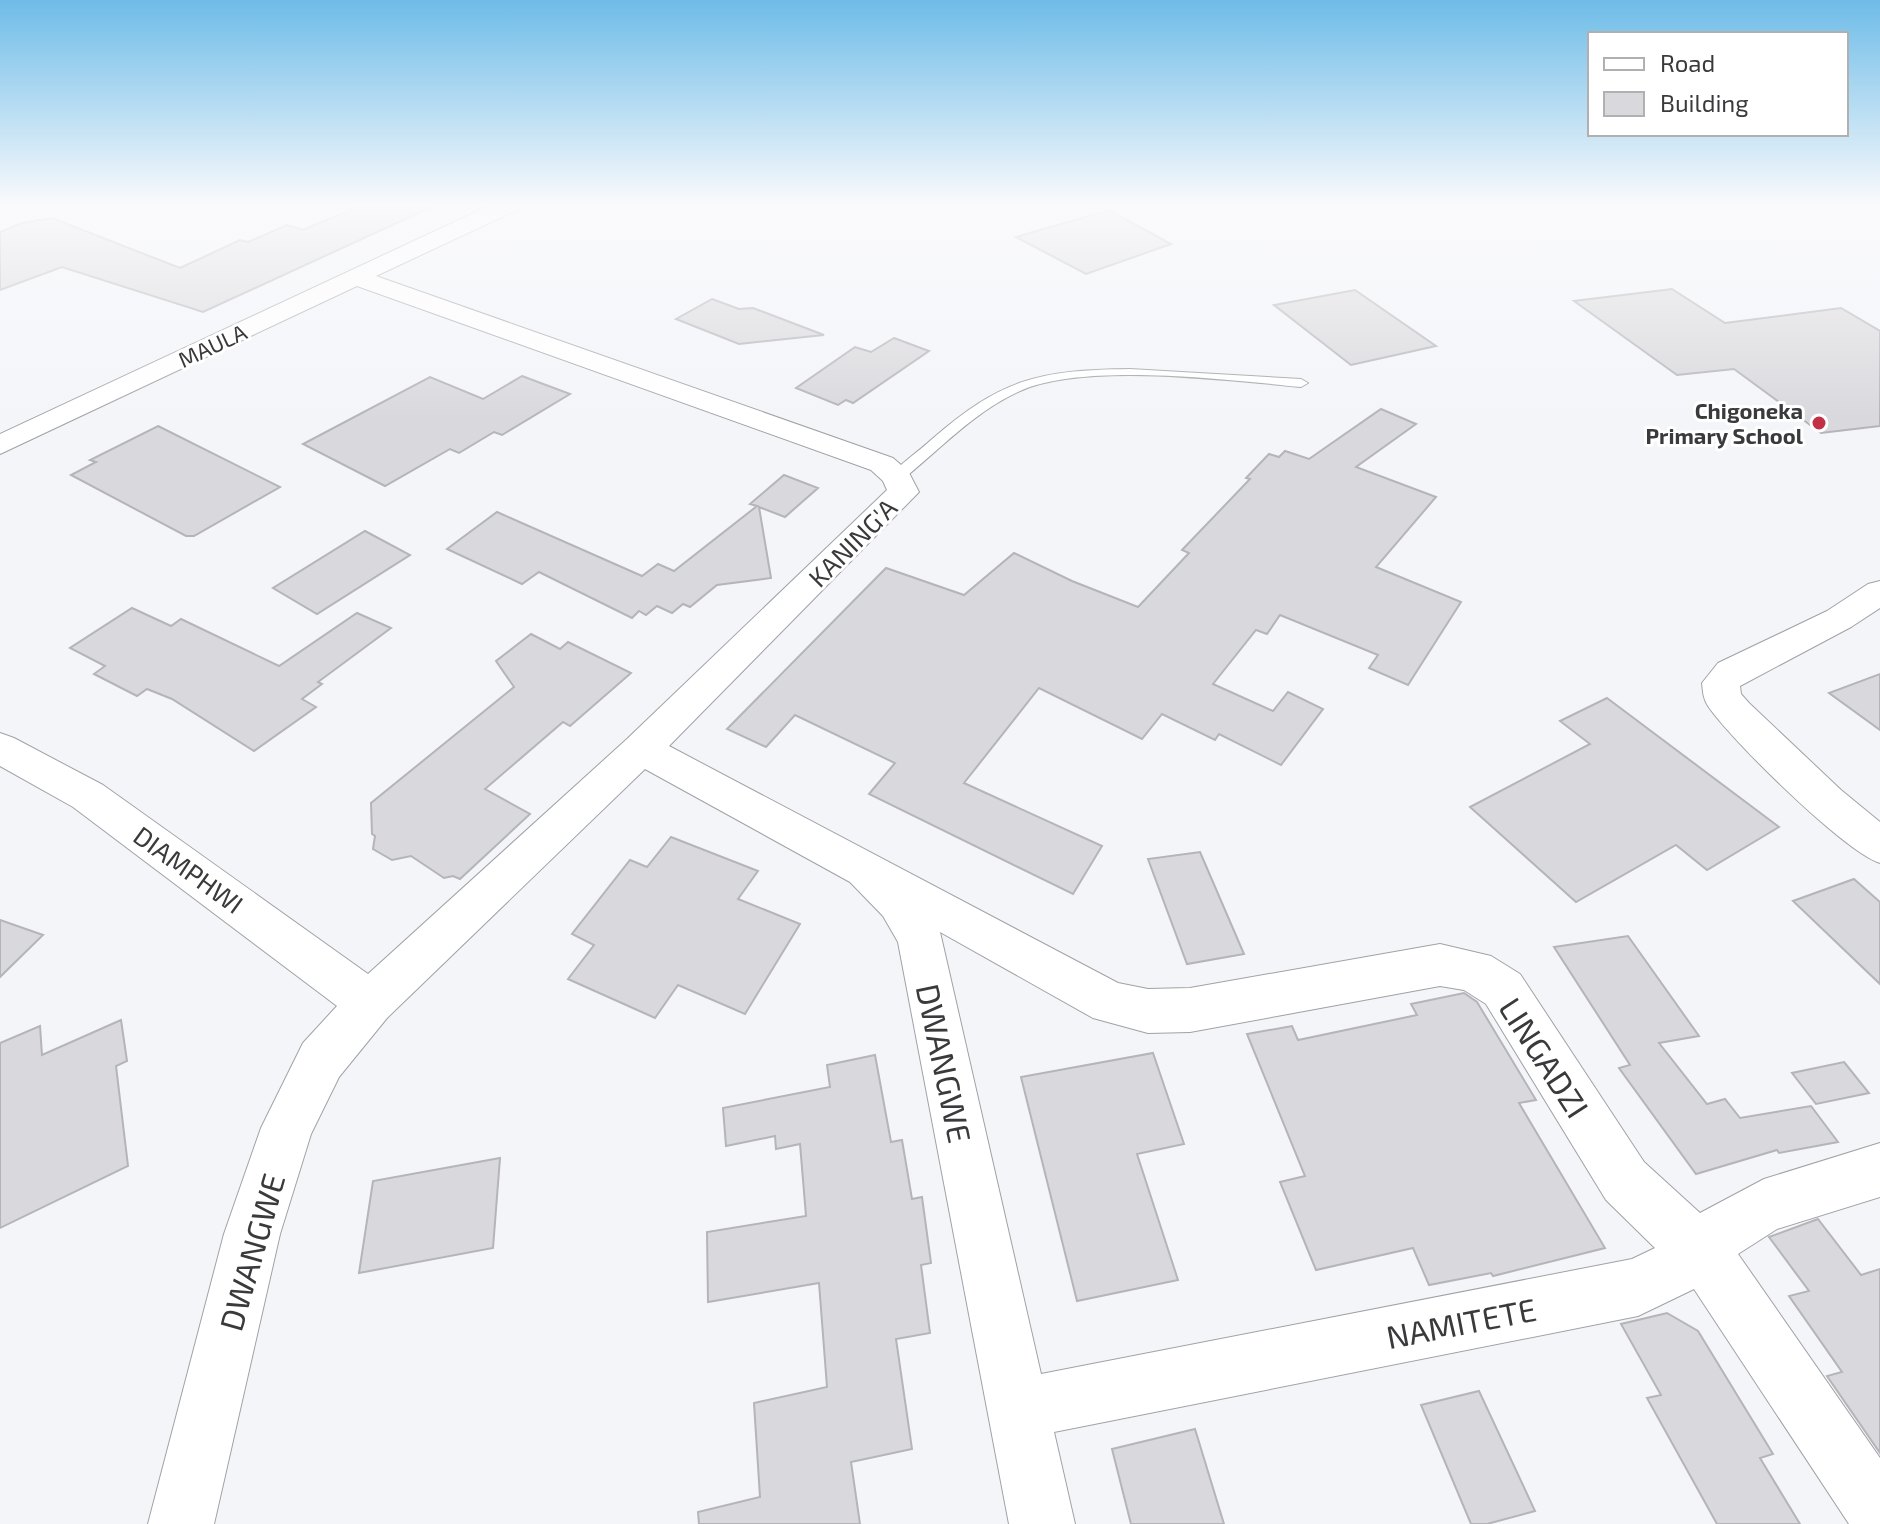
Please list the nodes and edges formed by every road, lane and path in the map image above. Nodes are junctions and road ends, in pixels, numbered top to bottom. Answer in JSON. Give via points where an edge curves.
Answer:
{"nodes":[{"id":1,"x":359,"y":275,"type":"edge"},
{"id":2,"x":355,"y":277,"type":"junction"},
{"id":3,"x":1301,"y":383,"type":"dead end"},
{"id":4,"x":0,"y":445,"type":"edge"},
{"id":5,"x":897,"y":477,"type":"junction"},
{"id":6,"x":1880,"y":592,"type":"edge"},
{"id":7,"x":0,"y":748,"type":"edge"},
{"id":8,"x":641,"y":749,"type":"junction"},
{"id":9,"x":1880,"y":846,"type":"edge"},
{"id":10,"x":865,"y":869,"type":"junction"},
{"id":11,"x":370,"y":1003,"type":"junction"},
{"id":12,"x":1880,"y":1170,"type":"edge"},
{"id":13,"x":1702,"y":1250,"type":"junction"},
{"id":14,"x":1017,"y":1409,"type":"junction"},
{"id":15,"x":1880,"y":1514,"type":"edge"},
{"id":16,"x":181,"y":1524,"type":"edge"},
{"id":17,"x":1042,"y":1524,"type":"edge"}],
"edges":[{"from":1,"to":2,"type":"street","name":"MAULA"},
{"from":2,"to":4,"type":"street","name":"MAULA"},
{"from":2,"to":5,"type":"street","name":"KANING'A","via":[[882,464]]},
{"from":3,"to":5,"type":"lane","via":[[1166,371],[1037,380],[991,401]]},
{"from":5,"to":8,"type":"street","name":"KANING'A","via":[[903,492],[892,505]]},
{"from":6,"to":9,"type":"street","via":[[1839,619],[1731,672],[1721,683],[1722,697],[1735,713]]},
{"from":7,"to":11,"type":"street","name":"DIAMPHWI","via":[[88,796]]},
{"from":8,"to":10,"type":"street","name":"DWANGWE"},
{"from":8,"to":11,"type":"street","name":"KANING'A"},
{"from":10,"to":13,"type":"street","name":"LINGADZI","via":[[1110,1003],[1148,1011],[1190,1010],[1440,965],[1474,971],[1503,989],[1625,1181]]},
{"from":10,"to":14,"type":"street","name":"DWANGWE","via":[[899,903],[920,939]]},
{"from":11,"to":16,"type":"street","name":"DWANGWE","via":[[321,1060],[287,1128],[252,1234]]},
{"from":12,"to":13,"type":"street","name":"NAMITETE","via":[[1764,1206]]},
{"from":13,"to":14,"type":"street","name":"NAMITETE","via":[[1638,1287]]},
{"from":13,"to":15,"type":"street","name":"LINGADZI"},
{"from":14,"to":17,"type":"street","name":"DWANGWE"}]}
